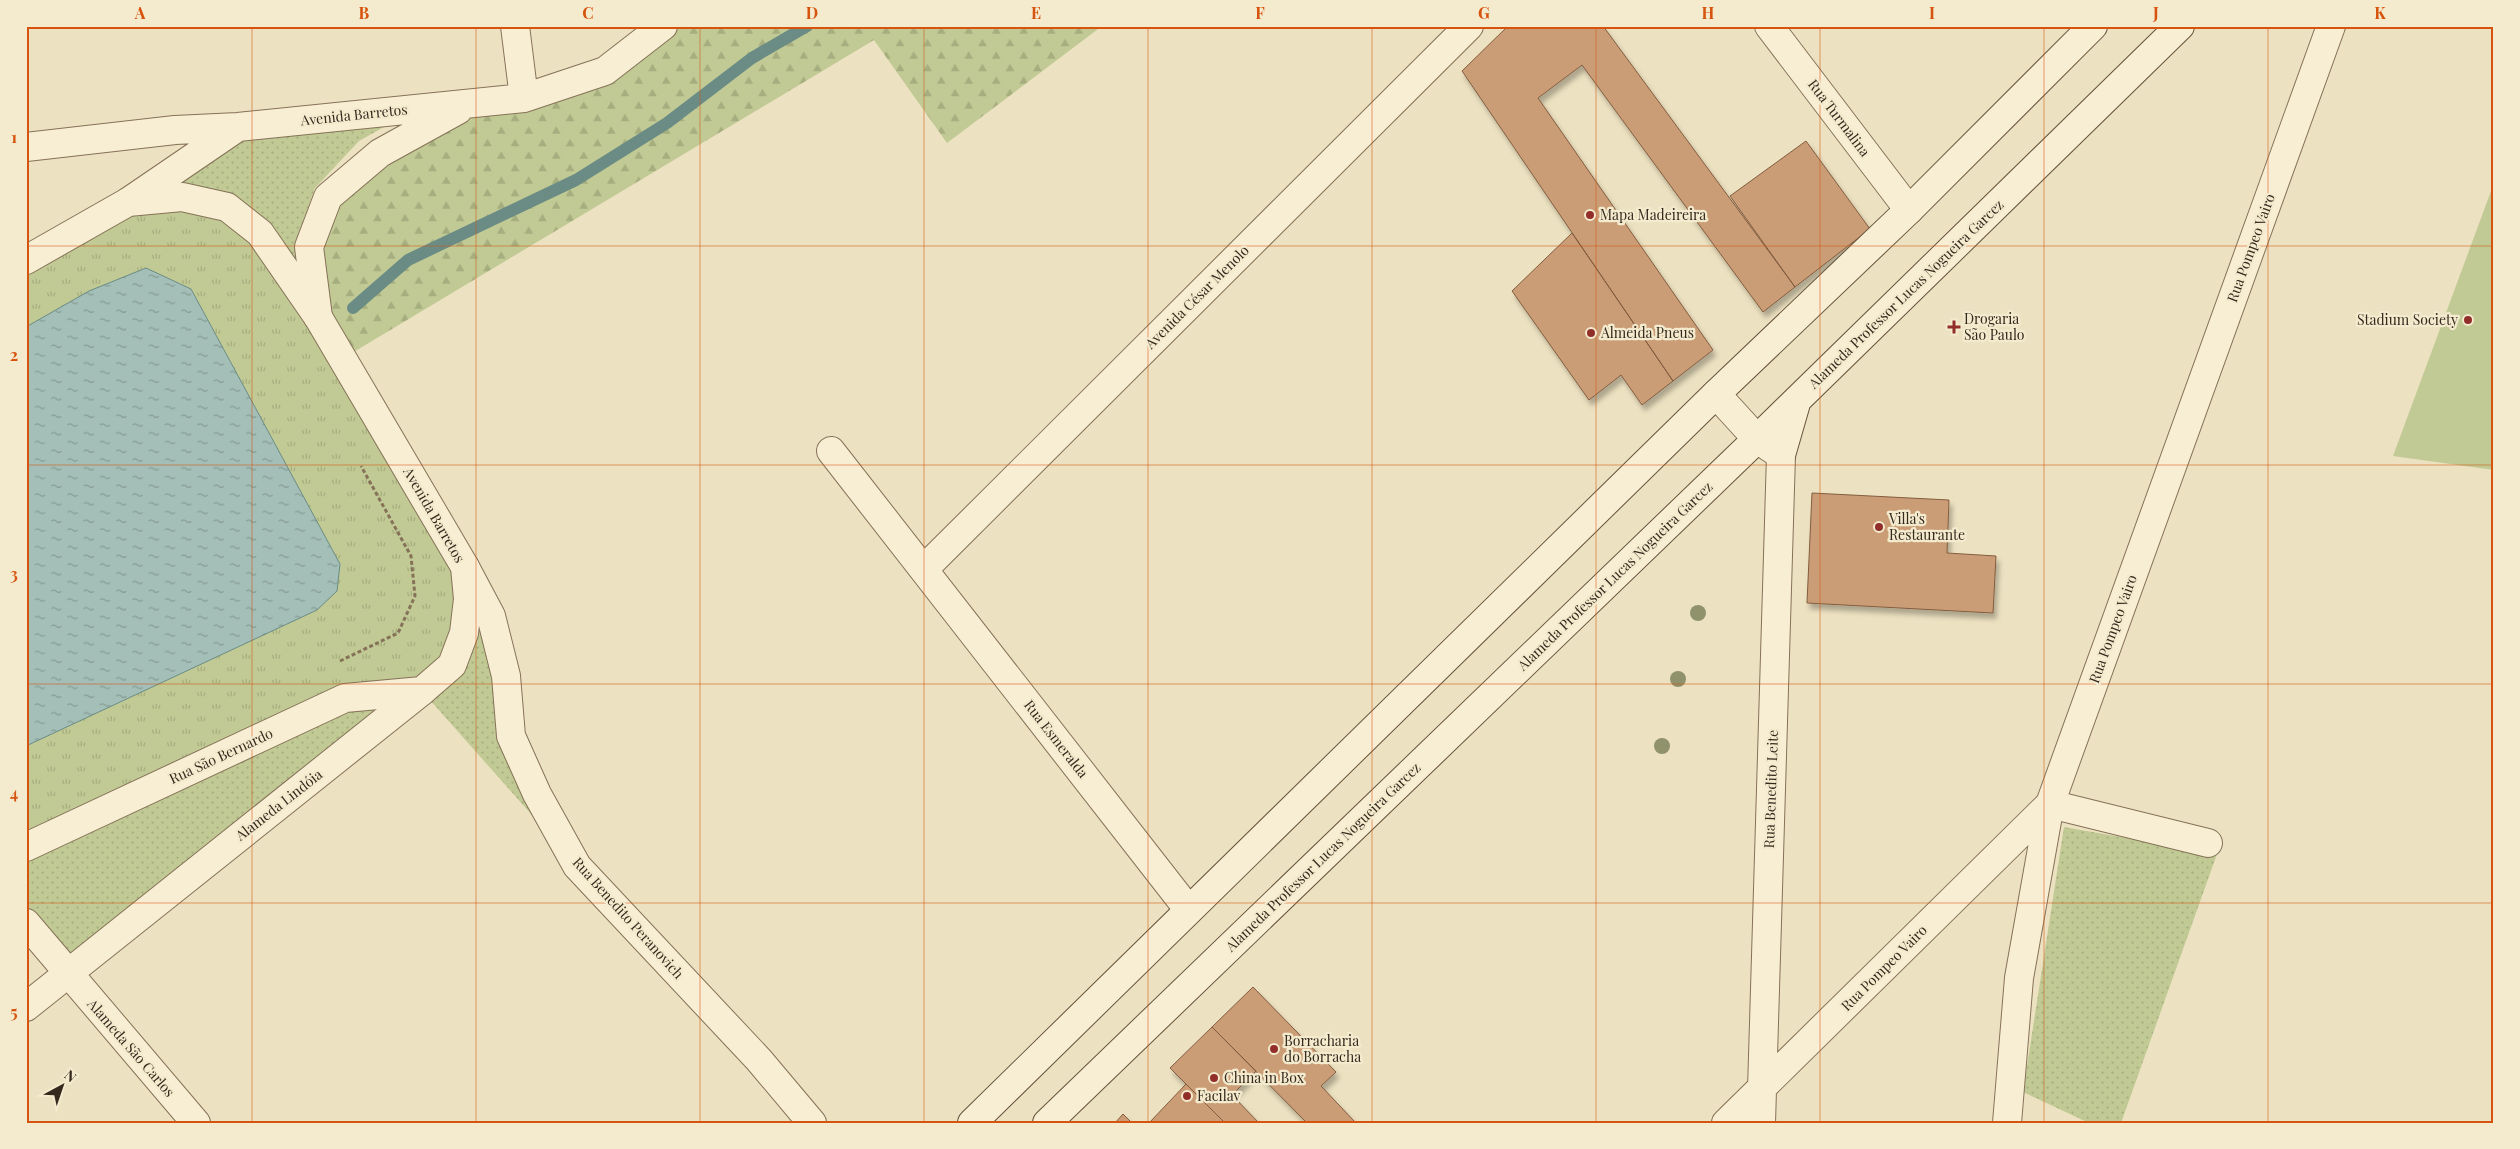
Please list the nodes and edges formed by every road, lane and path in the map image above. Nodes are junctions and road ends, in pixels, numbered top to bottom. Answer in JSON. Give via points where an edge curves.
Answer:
{"nodes":[{"id":1,"x":515,"y":26,"type":"edge"},
{"id":2,"x":663,"y":26,"type":"edge"},
{"id":3,"x":1469,"y":26,"type":"edge"},
{"id":4,"x":1769,"y":26,"type":"edge"},
{"id":5,"x":2094,"y":26,"type":"edge"},
{"id":6,"x":2180,"y":26,"type":"edge"},
{"id":7,"x":2331,"y":26,"type":"edge"},
{"id":8,"x":524,"y":98,"type":"junction"},
{"id":9,"x":469,"y":104,"type":"junction"},
{"id":10,"x":238,"y":127,"type":"junction"},
{"id":11,"x":26,"y":148,"type":"edge"},
{"id":12,"x":128,"y":202,"type":"junction"},
{"id":13,"x":1909,"y":210,"type":"junction"},
{"id":14,"x":26,"y":260,"type":"edge"},
{"id":15,"x":318,"y":317,"type":"junction"},
{"id":16,"x":1716,"y":394,"type":"junction"},
{"id":17,"x":1797,"y":400,"type":"junction"},
{"id":18,"x":1757,"y":439,"type":"junction"},
{"id":19,"x":831,"y":451,"type":"dead end"},
{"id":20,"x":1781,"y":454,"type":"junction"},
{"id":21,"x":358,"y":460,"type":"dead end"},
{"id":22,"x":465,"y":567,"type":"junction"},
{"id":23,"x":924,"y":568,"type":"junction"},
{"id":24,"x":337,"y":663,"type":"dead end"},
{"id":25,"x":422,"y":691,"type":"junction"},
{"id":26,"x":2050,"y":804,"type":"junction"},
{"id":27,"x":2208,"y":843,"type":"dead end"},
{"id":28,"x":26,"y":848,"type":"edge"},
{"id":29,"x":1188,"y":909,"type":"junction"},
{"id":30,"x":26,"y":923,"type":"edge"},
{"id":31,"x":67,"y":974,"type":"junction"},
{"id":32,"x":26,"y":1007,"type":"edge"},
{"id":33,"x":1763,"y":1088,"type":"junction"},
{"id":34,"x":196,"y":1123,"type":"edge"},
{"id":35,"x":812,"y":1123,"type":"edge"},
{"id":36,"x":972,"y":1123,"type":"edge"},
{"id":37,"x":1047,"y":1123,"type":"edge"},
{"id":38,"x":1726,"y":1123,"type":"edge"},
{"id":39,"x":1760,"y":1123,"type":"edge"},
{"id":40,"x":2007,"y":1123,"type":"edge"}],
"edges":[{"from":1,"to":8,"type":"street"},
{"from":2,"to":8,"type":"street","name":"Avenida Barretos","via":[[605,71]]},
{"from":3,"to":23,"type":"street","name":"Avenida César Menolo"},
{"from":4,"to":13,"type":"street","name":"Rua Turmalina"},
{"from":5,"to":13,"type":"street"},
{"from":6,"to":17,"type":"street","name":"Alameda Professor Lucas Nogueira Garcez"},
{"from":7,"to":26,"type":"street","name":"Rua Pompeo Vairo"},
{"from":8,"to":9,"type":"street","name":"Avenida Barretos"},
{"from":9,"to":10,"type":"street","name":"Avenida Barretos"},
{"from":9,"to":15,"type":"street","via":[[380,153],[328,198],[309,247]]},
{"from":10,"to":11,"type":"street","name":"Avenida Barretos","via":[[175,130]]},
{"from":10,"to":12,"type":"street"},
{"from":12,"to":14,"type":"street"},
{"from":12,"to":15,"type":"street","name":"Avenida Barretos","via":[[182,197],[227,208],[260,234]]},
{"from":13,"to":16,"type":"street"},
{"from":15,"to":22,"type":"street","name":"Avenida Barretos"},
{"from":16,"to":18,"type":"street"},
{"from":16,"to":29,"type":"street"},
{"from":17,"to":18,"type":"street","name":"Alameda Professor Lucas Nogueira Garcez"},
{"from":17,"to":20,"type":"street","name":"Rua Benedito Leite"},
{"from":18,"to":20,"type":"street"},
{"from":18,"to":37,"type":"street","name":"Alameda Professor Lucas Nogueira Garcez"},
{"from":19,"to":23,"type":"street","name":"Rua Esmeralda"},
{"from":20,"to":33,"type":"street","name":"Rua Benedito Leite"},
{"from":21,"to":24,"type":"path","via":[[411,556],[415,596],[398,633]]},
{"from":22,"to":25,"type":"street","name":"Alameda Lindóia","via":[[468,600],[464,632],[452,665]]},
{"from":22,"to":35,"type":"street","name":"Rua Benedito Peranovich","via":[[491,616],[506,676],[511,736],[537,794],[577,866],[759,1060]]},
{"from":23,"to":29,"type":"street","name":"Rua Esmeralda"},
{"from":25,"to":28,"type":"street","name":"Rua São Bernardo","via":[[345,698]]},
{"from":25,"to":31,"type":"street","name":"Alameda Lindóia"},
{"from":26,"to":27,"type":"street"},
{"from":26,"to":33,"type":"street","name":"Rua Pompeo Vairo"},
{"from":26,"to":40,"type":"street","via":[[2019,978]]},
{"from":29,"to":36,"type":"street"},
{"from":30,"to":31,"type":"street","name":"Alameda São Carlos"},
{"from":31,"to":32,"type":"street","name":"Alameda Lindóia"},
{"from":31,"to":34,"type":"street","name":"Alameda São Carlos"},
{"from":33,"to":38,"type":"street","name":"Rua Pompeo Vairo"},
{"from":33,"to":39,"type":"street","name":"Rua Benedito Leite"}]}
